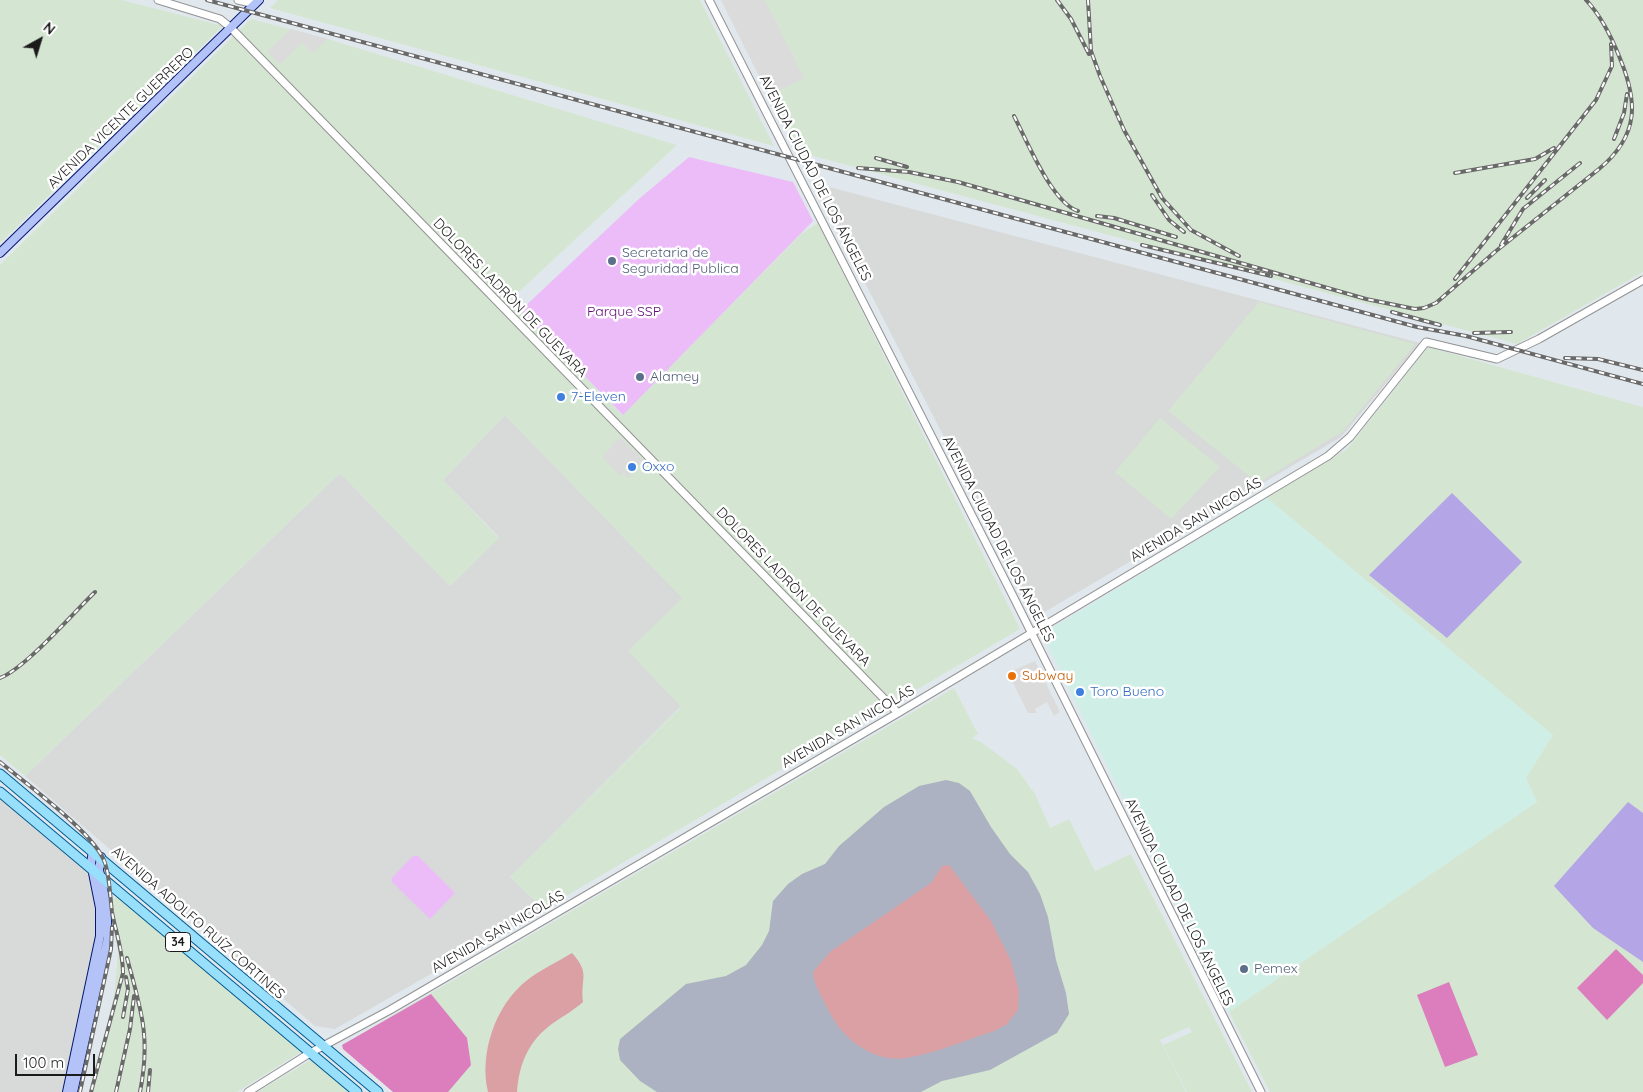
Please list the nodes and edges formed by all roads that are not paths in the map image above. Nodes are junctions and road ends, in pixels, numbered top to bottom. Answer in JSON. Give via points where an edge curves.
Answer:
{"nodes":[{"id":1,"x":158,"y":0,"type":"edge"},
{"id":2,"x":238,"y":0,"type":"edge"},
{"id":3,"x":709,"y":0,"type":"edge"},
{"id":4,"x":257,"y":2,"type":"edge"},
{"id":5,"x":231,"y":28,"type":"junction"},
{"id":6,"x":0,"y":253,"type":"edge"},
{"id":7,"x":1643,"y":280,"type":"edge"},
{"id":8,"x":1032,"y":634,"type":"junction"},
{"id":9,"x":898,"y":713,"type":"junction"},
{"id":10,"x":0,"y":774,"type":"edge"},
{"id":11,"x":0,"y":792,"type":"edge"},
{"id":12,"x":59,"y":822,"type":"junction"},
{"id":13,"x":51,"y":835,"type":"junction"},
{"id":14,"x":97,"y":854,"type":"junction"},
{"id":15,"x":92,"y":868,"type":"junction"},
{"id":16,"x":101,"y":875,"type":"junction"},
{"id":17,"x":165,"y":913,"type":"junction"},
{"id":18,"x":155,"y":923,"type":"junction"},
{"id":19,"x":323,"y":1046,"type":"junction"},
{"id":20,"x":310,"y":1053,"type":"junction"},
{"id":21,"x":67,"y":1092,"type":"edge"},
{"id":22,"x":73,"y":1092,"type":"edge"},
{"id":23,"x":248,"y":1092,"type":"edge"},
{"id":24,"x":357,"y":1092,"type":"edge"},
{"id":25,"x":378,"y":1092,"type":"edge"},
{"id":26,"x":1261,"y":1092,"type":"edge"}],
"edges":[{"from":1,"to":5,"type":"street","name":"DOLORES LADRÒN DE GUEVARA","via":[[220,19]]},
{"from":2,"to":4,"type":"street"},
{"from":3,"to":8,"type":"street","name":"AVENIDA CIUDAD DE LOS ÁNGELES"},
{"from":4,"to":5,"type":"main road","name":"AVENIDA VICENTE GUERRERO"},
{"from":5,"to":6,"type":"main road","name":"AVENIDA VICENTE GUERRERO"},
{"from":5,"to":9,"type":"street","name":"DOLORES LADRÒN DE GUEVARA"},
{"from":7,"to":8,"type":"street","name":"AVENIDA SAN NICOLÁS","via":[[1497,360],[1426,342],[1350,437],[1328,456]]},
{"from":8,"to":9,"type":"street","name":"AVENIDA SAN NICOLÁS"},
{"from":8,"to":26,"type":"street","name":"AVENIDA CIUDAD DE LOS ÁNGELES"},
{"from":9,"to":19,"type":"street","name":"AVENIDA SAN NICOLÁS"},
{"from":10,"to":12,"type":"main road","name":"AVENIDA ADOLFO RUÍZ CORTINES","number":"34"},
{"from":11,"to":13,"type":"main road","name":"AVENIDA ADOLFO RUÍZ CORTINES","number":"34"},
{"from":12,"to":13,"type":"main road","via":[[58,832]]},
{"from":12,"to":14,"type":"main road","name":"AVENIDA ADOLFO RUÍZ CORTINES","number":"34"},
{"from":13,"to":15,"type":"main road","name":"AVENIDA ADOLFO RUÍZ CORTINES","number":"34"},
{"from":14,"to":15,"type":"main road"},
{"from":14,"to":16,"type":"main road"},
{"from":14,"to":17,"type":"main road","name":"AVENIDA ADOLFO RUÍZ CORTINES","number":"34"},
{"from":15,"to":16,"type":"main road","name":"AVENIDA ADOLFO RUÍZ CORTINES","number":"34"},
{"from":15,"to":21,"type":"main road","via":[[100,908],[100,936]]},
{"from":16,"to":18,"type":"main road","name":"AVENIDA ADOLFO RUÍZ CORTINES","number":"34"},
{"from":16,"to":22,"type":"main road","via":[[107,914],[106,948]]},
{"from":17,"to":18,"type":"main road","via":[[158,916]]},
{"from":17,"to":19,"type":"main road","name":"AVENIDA ADOLFO RUÍZ CORTINES","number":"34"},
{"from":18,"to":20,"type":"main road","name":"AVENIDA ADOLFO RUÍZ CORTINES","number":"34"},
{"from":19,"to":20,"type":"street","name":"AVENIDA SAN NICOLÁS"},
{"from":19,"to":25,"type":"main road","name":"AVENIDA ADOLFO RUÍZ CORTINES","number":"34"},
{"from":20,"to":23,"type":"street","name":"AVENIDA SAN NICOLÁS"},
{"from":20,"to":24,"type":"main road","name":"AVENIDA ADOLFO RUÍZ CORTINES","number":"34"}]}
